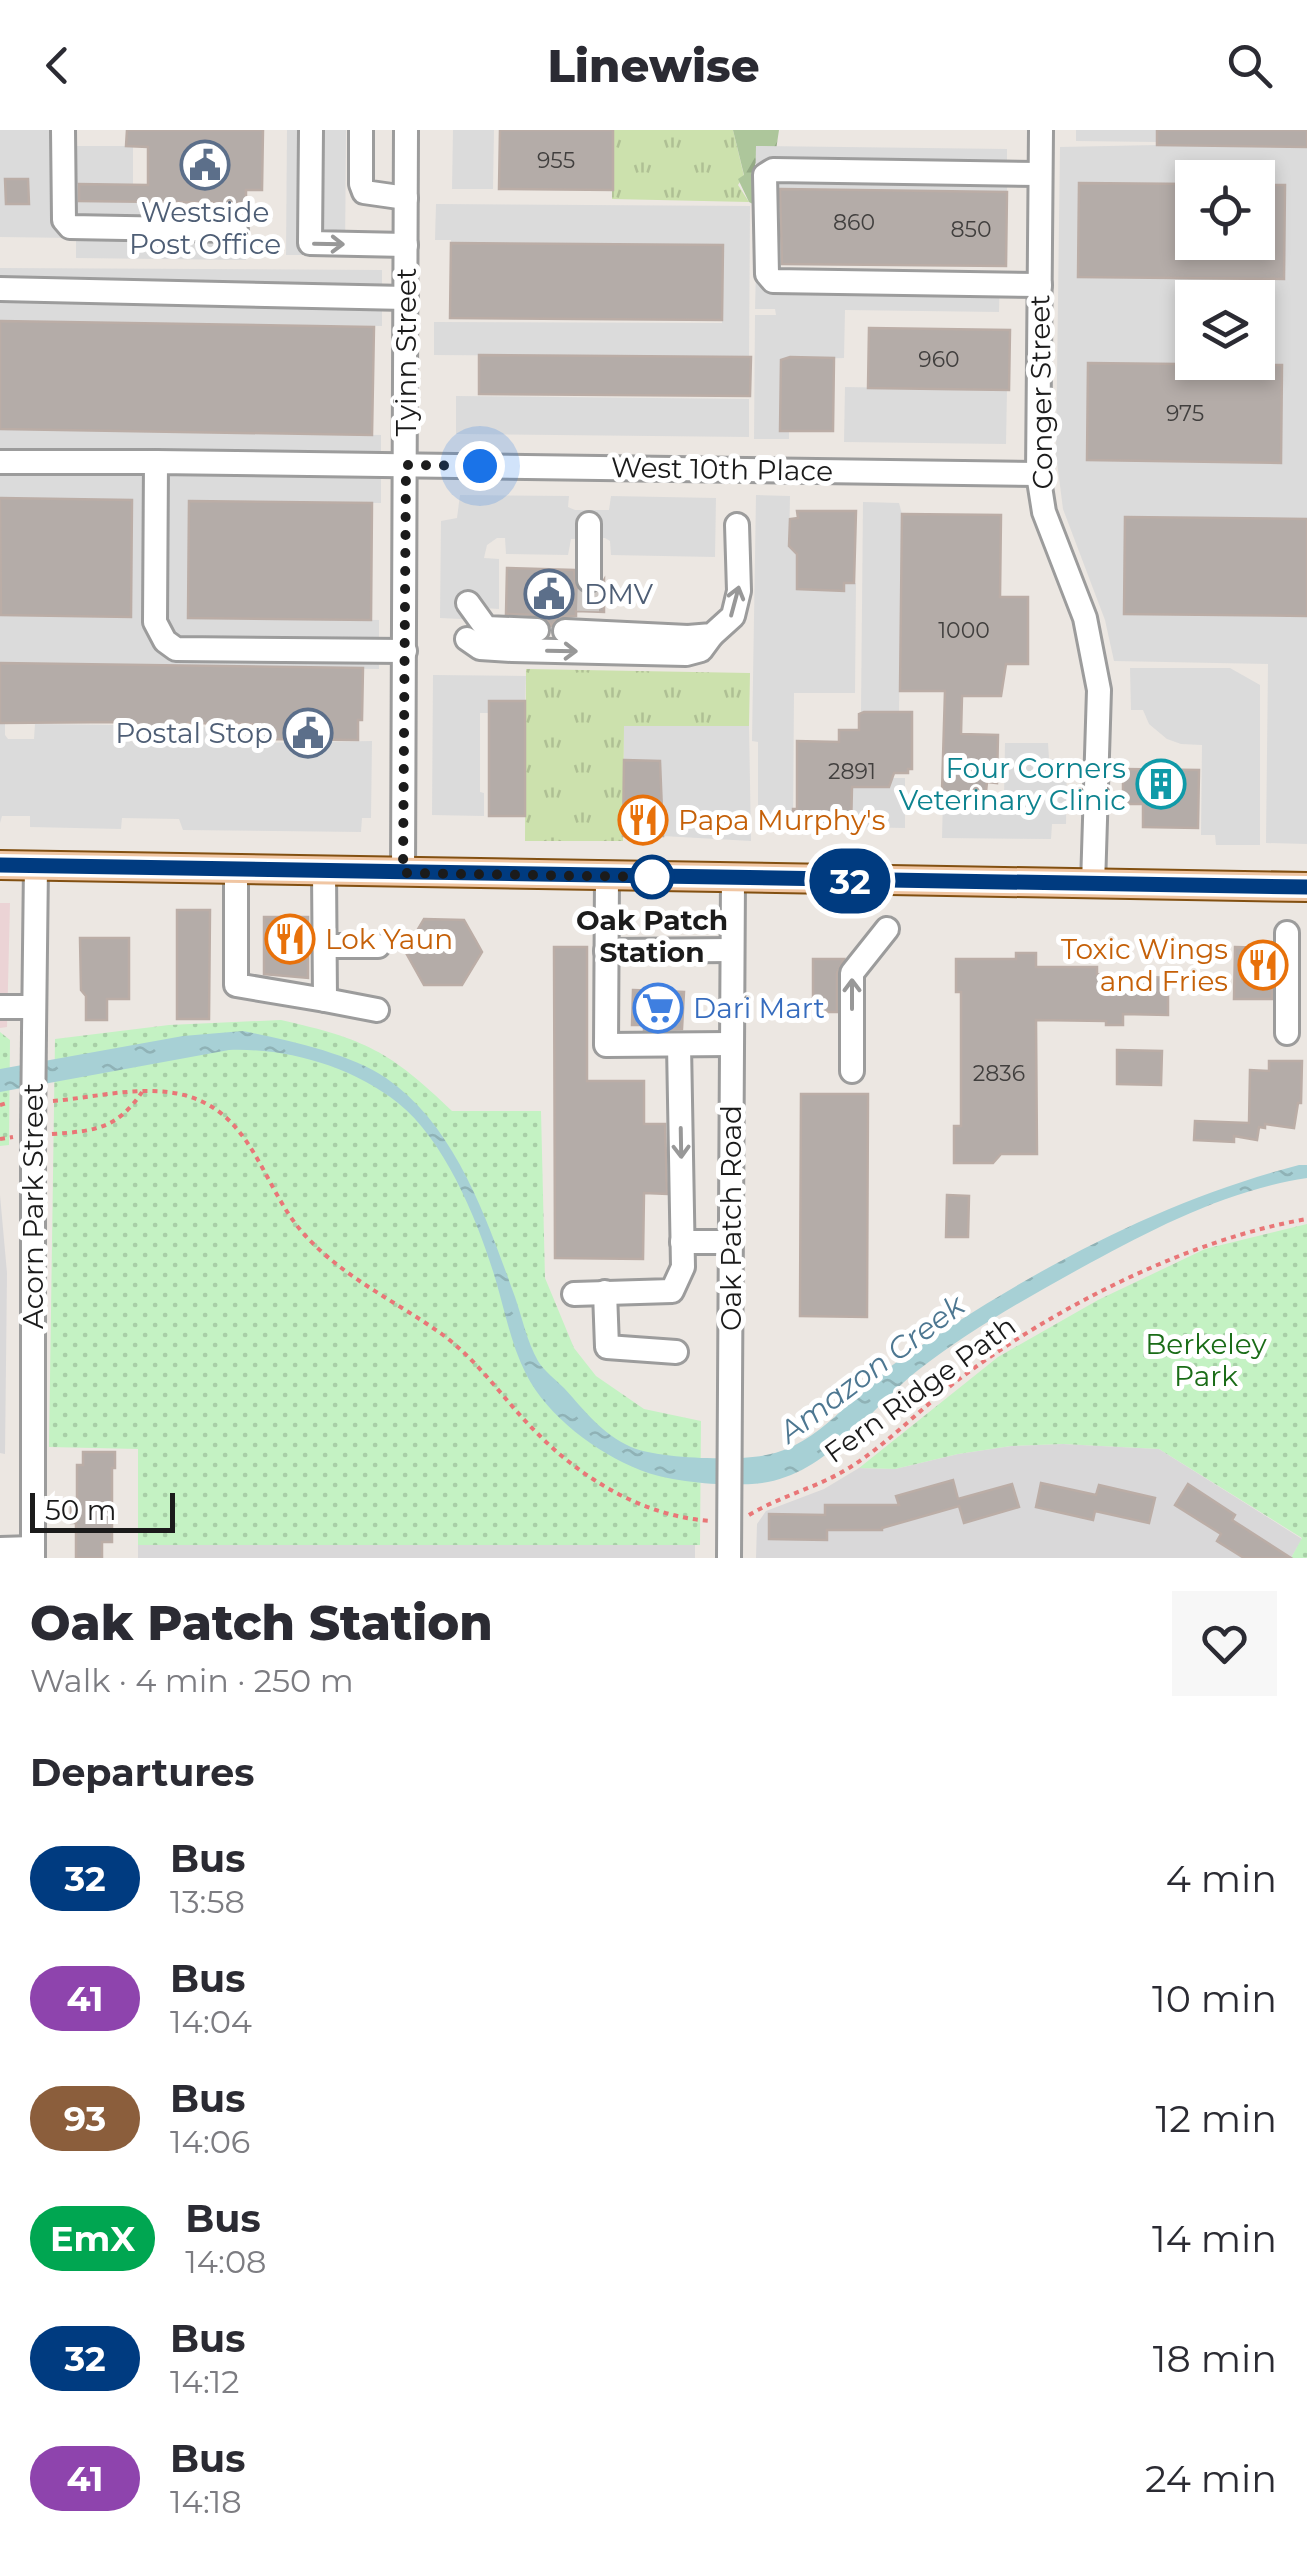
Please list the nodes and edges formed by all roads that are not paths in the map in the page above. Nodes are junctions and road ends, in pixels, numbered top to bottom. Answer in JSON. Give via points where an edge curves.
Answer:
{"nodes":[{"id":1,"x":63,"y":130,"type":"edge"},
{"id":2,"x":311,"y":130,"type":"edge"},
{"id":3,"x":361,"y":130,"type":"edge"},
{"id":4,"x":406,"y":130,"type":"edge"},
{"id":5,"x":1041,"y":130,"type":"edge"},
{"id":6,"x":1040,"y":174,"type":"junction"},
{"id":7,"x":406,"y":198,"type":"junction"},
{"id":8,"x":236,"y":230,"type":"dead end"},
{"id":9,"x":406,"y":245,"type":"junction"},
{"id":10,"x":1040,"y":285,"type":"junction"},
{"id":11,"x":0,"y":289,"type":"edge"},
{"id":12,"x":406,"y":298,"type":"junction"},
{"id":13,"x":0,"y":462,"type":"edge"},
{"id":14,"x":156,"y":462,"type":"junction"},
{"id":15,"x":406,"y":465,"type":"junction"},
{"id":16,"x":1038,"y":474,"type":"junction"},
{"id":17,"x":590,"y":524,"type":"dead end"},
{"id":18,"x":737,"y":525,"type":"dead end"},
{"id":19,"x":589,"y":580,"type":"tunnel mouth"},
{"id":20,"x":468,"y":603,"type":"dead end"},
{"id":21,"x":581,"y":624,"type":"dead end"},
{"id":22,"x":538,"y":630,"type":"dead end"},
{"id":23,"x":712,"y":635,"type":"junction"},
{"id":24,"x":467,"y":639,"type":"dead end"},
{"id":25,"x":404,"y":651,"type":"junction"},
{"id":26,"x":0,"y":865,"type":"edge"},
{"id":27,"x":36,"y":865,"type":"junction"},
{"id":28,"x":236,"y":870,"type":"junction"},
{"id":29,"x":324,"y":871,"type":"junction"},
{"id":30,"x":403,"y":873,"type":"junction"},
{"id":31,"x":607,"y":876,"type":"junction"},
{"id":32,"x":733,"y":878,"type":"junction"},
{"id":33,"x":1093,"y":885,"type":"junction"},
{"id":34,"x":1307,"y":888,"type":"edge"},
{"id":35,"x":887,"y":929,"type":"dead end"},
{"id":36,"x":1287,"y":934,"type":"dead end"},
{"id":37,"x":324,"y":946,"type":"junction"},
{"id":38,"x":378,"y":946,"type":"dead end"},
{"id":39,"x":732,"y":950,"type":"junction"},
{"id":40,"x":606,"y":951,"type":"junction"},
{"id":41,"x":325,"y":1000,"type":"junction"},
{"id":42,"x":0,"y":1007,"type":"edge"},
{"id":43,"x":34,"y":1008,"type":"junction"},
{"id":44,"x":377,"y":1010,"type":"dead end"},
{"id":45,"x":1287,"y":1033,"type":"dead end"},
{"id":46,"x":732,"y":1044,"type":"junction"},
{"id":47,"x":680,"y":1045,"type":"junction"},
{"id":48,"x":852,"y":1072,"type":"dead end"},
{"id":49,"x":682,"y":1242,"type":"junction"},
{"id":50,"x":730,"y":1242,"type":"junction"},
{"id":51,"x":605,"y":1292,"type":"junction"},
{"id":52,"x":574,"y":1294,"type":"dead end"},
{"id":53,"x":676,"y":1352,"type":"dead end"},
{"id":54,"x":0,"y":1548,"type":"edge"},
{"id":55,"x":33,"y":1553,"type":"edge"},
{"id":56,"x":729,"y":1558,"type":"edge"}],
"edges":[{"from":1,"to":8,"type":"street","via":[[64,220],[70,226]]},
{"from":2,"to":9,"type":"street","one_way":true,"via":[[310,243]]},
{"from":3,"to":7,"type":"street","via":[[364,192]]},
{"from":4,"to":7,"type":"street","name":"Tyinn Street"},
{"from":5,"to":6,"type":"street","name":"Conger Street"},
{"from":6,"to":10,"type":"street","name":"Conger Street"},
{"from":6,"to":10,"type":"street","via":[[765,175],[766,274],[773,281]]},
{"from":7,"to":9,"type":"street","name":"Tyinn Street"},
{"from":9,"to":12,"type":"street","name":"Tyinn Street"},
{"from":10,"to":16,"type":"street","name":"Conger Street"},
{"from":11,"to":12,"type":"street"},
{"from":12,"to":15,"type":"street","name":"Tyinn Street"},
{"from":13,"to":14,"type":"street","name":"West 10th Place"},
{"from":14,"to":15,"type":"street","name":"West 10th Place"},
{"from":14,"to":25,"type":"street","via":[[156,622],[165,641],[176,649]]},
{"from":15,"to":16,"type":"street","name":"West 10th Place"},
{"from":15,"to":25,"type":"street","name":"Tyinn Street"},
{"from":16,"to":33,"type":"street","name":"Conger Street","via":[[1044,512],[1085,618],[1100,690]]},
{"from":17,"to":19,"type":"street"},
{"from":23,"to":18,"type":"street","one_way":true,"via":[[732,616],[739,591]]},
{"from":20,"to":22,"type":"street","via":[[486,628]]},
{"from":21,"to":23,"type":"street"},
{"from":24,"to":23,"type":"street","one_way":true,"via":[[480,648],[686,654],[701,650]]},
{"from":25,"to":30,"type":"street","name":"Tyinn Street"},
{"from":26,"to":27,"type":"main road"},
{"from":27,"to":28,"type":"main road"},
{"from":27,"to":43,"type":"street","name":"Acorn Park Street"},
{"from":28,"to":29,"type":"main road"},
{"from":28,"to":41,"type":"street","via":[[236,985]]},
{"from":29,"to":30,"type":"main road"},
{"from":29,"to":37,"type":"street"},
{"from":30,"to":31,"type":"main road"},
{"from":31,"to":32,"type":"main road"},
{"from":31,"to":40,"type":"street"},
{"from":32,"to":33,"type":"main road"},
{"from":32,"to":39,"type":"street","name":"Oak Patch Road"},
{"from":33,"to":34,"type":"main road"},
{"from":48,"to":35,"type":"street","one_way":true,"via":[[852,973]]},
{"from":36,"to":45,"type":"street"},
{"from":37,"to":38,"type":"street"},
{"from":37,"to":41,"type":"street"},
{"from":39,"to":40,"type":"street"},
{"from":39,"to":46,"type":"street","name":"Oak Patch Road"},
{"from":40,"to":47,"type":"street","via":[[606,1045]]},
{"from":41,"to":44,"type":"street"},
{"from":42,"to":43,"type":"street"},
{"from":43,"to":55,"type":"street","name":"Acorn Park Street","bridge":true},
{"from":46,"to":47,"type":"street"},
{"from":46,"to":50,"type":"street","name":"Oak Patch Road"},
{"from":47,"to":49,"type":"street","one_way":true},
{"from":49,"to":50,"type":"street"},
{"from":49,"to":51,"type":"street","via":[[683,1267],[672,1291]]},
{"from":50,"to":56,"type":"street","name":"Oak Patch Road"},
{"from":51,"to":52,"type":"street"},
{"from":51,"to":53,"type":"street","via":[[607,1347]]},
{"from":54,"to":55,"type":"street","name":"Acorn Park Street"}]}
